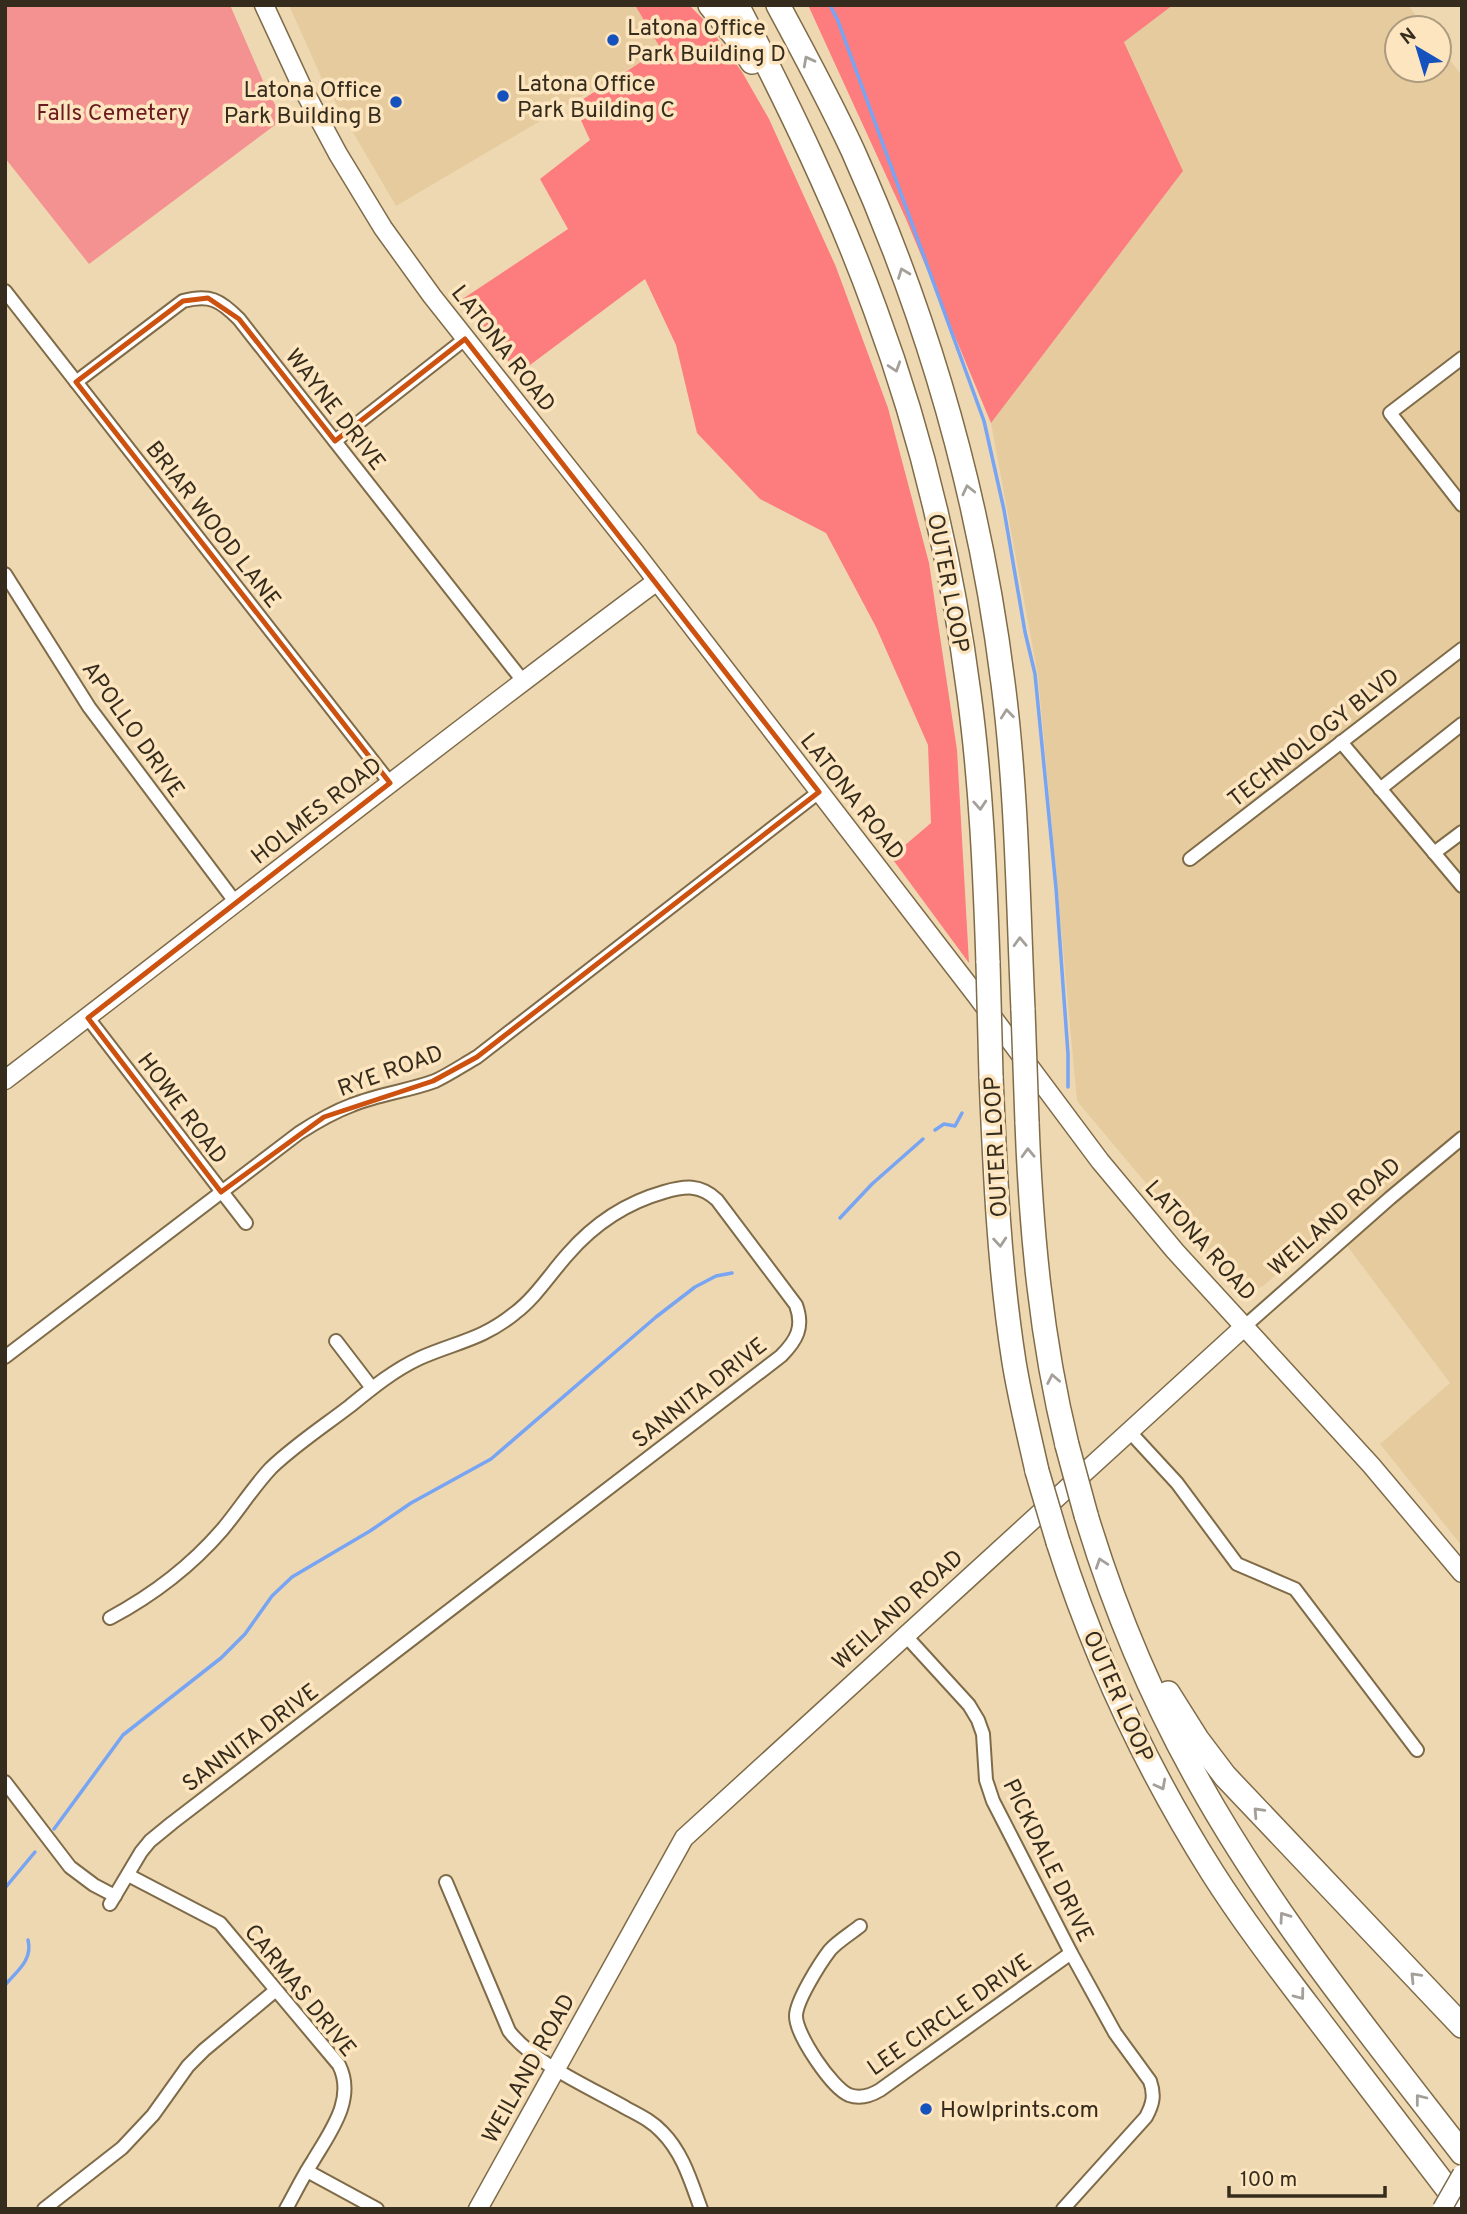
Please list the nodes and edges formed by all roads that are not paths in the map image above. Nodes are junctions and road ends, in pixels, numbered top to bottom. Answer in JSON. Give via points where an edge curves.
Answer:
{"nodes":[{"id":1,"x":264,"y":5,"type":"edge"},
{"id":2,"x":710,"y":5,"type":"edge"},
{"id":3,"x":737,"y":5,"type":"edge"},
{"id":4,"x":781,"y":9,"type":"edge"},
{"id":5,"x":845,"y":234,"type":"junction"},
{"id":6,"x":5,"y":292,"type":"edge"},
{"id":7,"x":465,"y":339,"type":"junction"},
{"id":8,"x":1462,"y":358,"type":"edge"},
{"id":9,"x":76,"y":382,"type":"junction"},
{"id":10,"x":335,"y":441,"type":"junction"},
{"id":11,"x":1462,"y":505,"type":"edge"},
{"id":12,"x":5,"y":574,"type":"edge"},
{"id":13,"x":657,"y":581,"type":"junction"},
{"id":14,"x":1462,"y":649,"type":"edge"},
{"id":15,"x":523,"y":681,"type":"junction"},
{"id":16,"x":1462,"y":724,"type":"edge"},
{"id":17,"x":1341,"y":742,"type":"junction"},
{"id":18,"x":390,"y":783,"type":"junction"},
{"id":19,"x":1380,"y":789,"type":"junction"},
{"id":20,"x":819,"y":792,"type":"junction"},
{"id":21,"x":1462,"y":832,"type":"edge"},
{"id":22,"x":1434,"y":853,"type":"junction"},
{"id":23,"x":1191,"y":859,"type":"dead end"},
{"id":24,"x":1462,"y":886,"type":"edge"},
{"id":25,"x":236,"y":903,"type":"junction"},
{"id":26,"x":88,"y":1018,"type":"junction"},
{"id":27,"x":6,"y":1078,"type":"edge"},
{"id":28,"x":1462,"y":1138,"type":"edge"},
{"id":29,"x":221,"y":1192,"type":"junction"},
{"id":30,"x":246,"y":1223,"type":"dead end"},
{"id":31,"x":1245,"y":1326,"type":"junction"},
{"id":32,"x":336,"y":1341,"type":"dead end"},
{"id":33,"x":5,"y":1357,"type":"edge"},
{"id":34,"x":373,"y":1388,"type":"junction"},
{"id":35,"x":1129,"y":1431,"type":"junction"},
{"id":36,"x":1462,"y":1573,"type":"edge"},
{"id":37,"x":1119,"y":1611,"type":"junction"},
{"id":38,"x":110,"y":1618,"type":"dead end"},
{"id":39,"x":905,"y":1635,"type":"junction"},
{"id":40,"x":1417,"y":1750,"type":"dead end"},
{"id":41,"x":5,"y":1782,"type":"edge"},
{"id":42,"x":128,"y":1875,"type":"junction"},
{"id":43,"x":446,"y":1882,"type":"dead end"},
{"id":44,"x":860,"y":1926,"type":"dead end"},
{"id":45,"x":1071,"y":1953,"type":"junction"},
{"id":46,"x":276,"y":1990,"type":"junction"},
{"id":47,"x":1462,"y":2026,"type":"edge"},
{"id":48,"x":555,"y":2068,"type":"junction"},
{"id":49,"x":1462,"y":2153,"type":"edge"},
{"id":50,"x":307,"y":2171,"type":"junction"},
{"id":51,"x":1462,"y":2174,"type":"edge"},
{"id":52,"x":1462,"y":2208,"type":"edge"},
{"id":53,"x":44,"y":2209,"type":"edge"},
{"id":54,"x":286,"y":2209,"type":"edge"},
{"id":55,"x":377,"y":2209,"type":"edge"},
{"id":56,"x":478,"y":2209,"type":"edge"},
{"id":57,"x":701,"y":2209,"type":"edge"},
{"id":58,"x":1063,"y":2209,"type":"edge"},
{"id":59,"x":1442,"y":2209,"type":"edge"}],
"edges":[{"from":1,"to":7,"type":"street","name":"LATONA ROAD","via":[[310,104],[357,187]]},
{"from":2,"to":5,"type":"highway","via":[[757,70]]},
{"from":3,"to":5,"type":"highway","name":"OUTER LOOP"},
{"from":37,"to":4,"type":"highway","name":"OUTER LOOP","one_way":true,"bridge":true,"via":[[1067,1445],[1040,1299],[1032,1222],[1010,740],[992,606],[970,496],[940,384],[897,258],[845,134]]},
{"from":5,"to":52,"type":"highway","name":"OUTER LOOP","one_way":true,"bridge":true,"via":[[875,306],[910,415],[935,508],[965,666],[981,809],[995,1188],[1003,1283],[1017,1378],[1058,1542],[1120,1704],[1202,1855],[1265,1949]]},
{"from":6,"to":9,"type":"street","name":"BRIAR WOOD LANE"},
{"from":7,"to":10,"type":"street"},
{"from":7,"to":13,"type":"street","name":"LATONA ROAD"},
{"from":8,"to":11,"type":"street","via":[[1390,413]]},
{"from":9,"to":10,"type":"street","name":"WAYNE DRIVE","via":[[177,304],[208,298],[219,301],[239,319]]},
{"from":9,"to":18,"type":"street","name":"BRIAR WOOD LANE"},
{"from":10,"to":15,"type":"street","name":"WAYNE DRIVE"},
{"from":12,"to":25,"type":"street","name":"APOLLO DRIVE","via":[[89,707]]},
{"from":13,"to":15,"type":"street","name":"HOLMES ROAD"},
{"from":13,"to":20,"type":"street","name":"LATONA ROAD"},
{"from":14,"to":17,"type":"street","name":"TECHNOLOGY BLVD"},
{"from":15,"to":18,"type":"street","name":"HOLMES ROAD"},
{"from":16,"to":19,"type":"street"},
{"from":17,"to":19,"type":"street"},
{"from":17,"to":23,"type":"street","name":"TECHNOLOGY BLVD"},
{"from":18,"to":25,"type":"street","name":"HOLMES ROAD"},
{"from":19,"to":22,"type":"street"},
{"from":20,"to":29,"type":"street","name":"RYE ROAD","via":[[454,1072],[324,1117]]},
{"from":20,"to":31,"type":"street","name":"LATONA ROAD","via":[[1100,1161]]},
{"from":21,"to":22,"type":"street"},
{"from":22,"to":24,"type":"street"},
{"from":25,"to":26,"type":"street","name":"HOLMES ROAD"},
{"from":26,"to":27,"type":"street","name":"HOLMES ROAD"},
{"from":26,"to":29,"type":"street","name":"HOWE ROAD"},
{"from":28,"to":31,"type":"street","name":"WEILAND ROAD"},
{"from":29,"to":30,"type":"street","name":"HOWE ROAD"},
{"from":29,"to":33,"type":"street","name":"RYE ROAD"},
{"from":31,"to":35,"type":"street","name":"WEILAND ROAD"},
{"from":31,"to":36,"type":"street","name":"LATONA ROAD"},
{"from":32,"to":34,"type":"street"},
{"from":34,"to":38,"type":"street","name":"SANNITA DRIVE","via":[[272,1467],[204,1550],[178,1574]]},
{"from":34,"to":42,"type":"street","name":"SANNITA DRIVE","via":[[421,1358],[495,1328],[526,1304],[595,1226],[628,1205],[681,1187],[703,1189],[717,1200],[793,1298],[799,1314],[797,1338],[782,1356],[172,1823],[150,1841]]},
{"from":35,"to":39,"type":"street","name":"WEILAND ROAD"},
{"from":35,"to":40,"type":"street","via":[[1177,1483],[1237,1564],[1295,1589]]},
{"from":47,"to":37,"type":"highway","one_way":true,"via":[[1225,1776]]},
{"from":49,"to":37,"type":"highway","name":"OUTER LOOP","one_way":true,"via":[[1248,1864],[1181,1749]]},
{"from":39,"to":45,"type":"street","name":"PICKDALE DRIVE","via":[[978,1720],[993,1801]]},
{"from":39,"to":48,"type":"street","name":"WEILAND ROAD","via":[[684,1838]]},
{"from":41,"to":42,"type":"street","via":[[70,1867],[112,1900]]},
{"from":42,"to":46,"type":"street","name":"CARMAS DRIVE","via":[[220,1923]]},
{"from":43,"to":48,"type":"street","via":[[509,2031],[517,2042]]},
{"from":44,"to":45,"type":"street","name":"LEE CIRCLE DRIVE","via":[[831,1949],[802,1995],[796,2015],[800,2034],[837,2087],[858,2097],[880,2090]]},
{"from":45,"to":58,"type":"street","name":"PICKDALE DRIVE","via":[[1115,2033],[1150,2081],[1154,2099],[1139,2126]]},
{"from":46,"to":50,"type":"street","name":"CARMAS DRIVE","via":[[339,2065],[343,2077],[341,2109]]},
{"from":46,"to":53,"type":"street","via":[[188,2066],[130,2140]]},
{"from":48,"to":56,"type":"street","name":"WEILAND ROAD"},
{"from":48,"to":57,"type":"street","via":[[661,2130],[683,2162]]},
{"from":50,"to":54,"type":"street","name":"CARMAS DRIVE"},
{"from":50,"to":55,"type":"street"},
{"from":51,"to":59,"type":"street","bridge":true}]}
